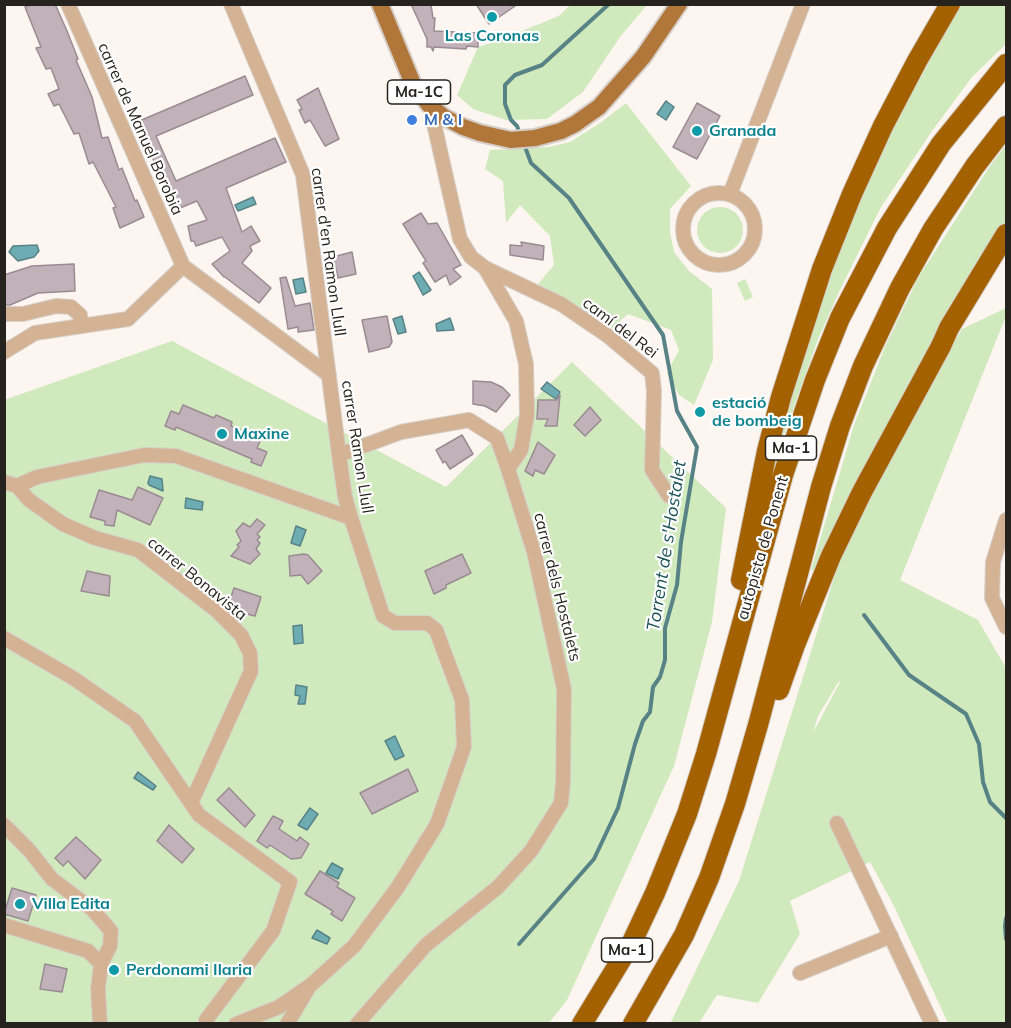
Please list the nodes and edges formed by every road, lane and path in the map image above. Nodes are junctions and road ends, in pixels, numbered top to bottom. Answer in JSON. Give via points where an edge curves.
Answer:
{"nodes":[{"id":1,"x":68,"y":4,"type":"edge"},
{"id":2,"x":231,"y":4,"type":"edge"},
{"id":3,"x":380,"y":4,"type":"edge"},
{"id":4,"x":679,"y":4,"type":"edge"},
{"id":5,"x":803,"y":4,"type":"edge"},
{"id":6,"x":951,"y":4,"type":"edge"},
{"id":7,"x":1006,"y":64,"type":"edge"},
{"id":8,"x":430,"y":106,"type":"junction"},
{"id":9,"x":1006,"y":126,"type":"edge"},
{"id":10,"x":730,"y":194,"type":"junction"},
{"id":11,"x":1006,"y":234,"type":"edge"},
{"id":12,"x":1006,"y":255,"type":"edge"},
{"id":13,"x":183,"y":266,"type":"junction"},
{"id":14,"x":485,"y":268,"type":"junction"},
{"id":15,"x":4,"y":314,"type":"edge"},
{"id":16,"x":82,"y":326,"type":"junction"},
{"id":17,"x":941,"y":346,"type":"junction"},
{"id":18,"x":4,"y":352,"type":"edge"},
{"id":19,"x":328,"y":375,"type":"junction"},
{"id":20,"x":339,"y":455,"type":"junction"},
{"id":21,"x":508,"y":469,"type":"junction"},
{"id":22,"x":11,"y":484,"type":"edge"},
{"id":23,"x":669,"y":496,"type":"dead end"},
{"id":24,"x":351,"y":518,"type":"junction"},
{"id":25,"x":1006,"y":520,"type":"edge"},
{"id":26,"x":1006,"y":627,"type":"edge"},
{"id":27,"x":4,"y":638,"type":"edge"},
{"id":28,"x":758,"y":725,"type":"junction"},
{"id":29,"x":191,"y":803,"type":"junction"},
{"id":30,"x":837,"y":823,"type":"dead end"},
{"id":31,"x":4,"y":825,"type":"edge"},
{"id":32,"x":664,"y":872,"type":"junction"},
{"id":33,"x":4,"y":925,"type":"edge"},
{"id":34,"x":891,"y":936,"type":"junction"},
{"id":35,"x":101,"y":964,"type":"junction"},
{"id":36,"x":800,"y":973,"type":"dead end"},
{"id":37,"x":312,"y":984,"type":"junction"},
{"id":38,"x":99,"y":1023,"type":"edge"},
{"id":39,"x":206,"y":1023,"type":"edge"},
{"id":40,"x":236,"y":1023,"type":"edge"},
{"id":41,"x":287,"y":1023,"type":"edge"},
{"id":42,"x":357,"y":1023,"type":"edge"},
{"id":43,"x":582,"y":1023,"type":"edge"},
{"id":44,"x":633,"y":1023,"type":"edge"},
{"id":45,"x":932,"y":1023,"type":"edge"}],
"edges":[{"from":1,"to":13,"type":"street","name":"carrer de Manuel Borobia"},
{"from":2,"to":19,"type":"street","name":"carrer d'en Ramon Llull","via":[[303,175]]},
{"from":3,"to":8,"type":"main road","number":"Ma-1C","via":[[413,84]]},
{"from":4,"to":8,"type":"main road","number":"Ma-1C","via":[[643,57],[599,107],[575,124],[524,140],[499,139],[463,127]]},
{"from":5,"to":10,"type":"street"},
{"from":6,"to":32,"type":"highway","via":[[869,156],[798,339],[767,452],[722,655],[668,833]]},
{"from":7,"to":32,"type":"highway","name":"autopista de Ponent","number":"Ma-1","via":[[941,144],[887,228],[827,348],[783,475],[697,784]]},
{"from":8,"to":14,"type":"street","via":[[460,239],[471,257]]},
{"from":9,"to":28,"type":"highway","number":"Ma-1","via":[[933,229],[863,366],[821,487]]},
{"from":10,"to":10,"type":"street","via":[[706,194],[688,209],[683,220],[682,232],[691,254],[712,265],[736,261],[753,244],[752,214]]},
{"from":11,"to":17,"type":"highway"},
{"from":12,"to":17,"type":"highway"},
{"from":13,"to":16,"type":"street","via":[[128,320]]},
{"from":13,"to":19,"type":"street"},
{"from":14,"to":21,"type":"street","via":[[516,321],[526,364],[527,415],[521,450]]},
{"from":14,"to":23,"type":"street","name":"camí del Rei","via":[[561,304],[652,373],[652,470]]},
{"from":15,"to":16,"type":"street","via":[[71,307],[80,315]]},
{"from":16,"to":18,"type":"street","via":[[35,333]]},
{"from":17,"to":28,"type":"highway","via":[[861,492],[811,605],[776,701]]},
{"from":19,"to":20,"type":"street","name":"carrer Ramon Llull"},
{"from":20,"to":21,"type":"street","name":"carrer dels Hostalets","via":[[401,432],[469,420],[497,438]]},
{"from":20,"to":24,"type":"street","name":"carrer Ramon Llull"},
{"from":21,"to":42,"type":"street","name":"carrer dels Hostalets","via":[[534,552],[564,689],[561,803],[531,851],[498,886],[426,945]]},
{"from":22,"to":24,"type":"street","via":[[144,455],[176,456]]},
{"from":22,"to":29,"type":"street","name":"carrer Bonavista","via":[[63,524],[138,550],[241,635],[250,653],[251,670]]},
{"from":24,"to":37,"type":"street","name":"carrer Ramon Llull","via":[[383,616],[395,623],[427,623],[436,630],[462,700],[464,747],[437,824],[399,887],[354,946]]},
{"from":25,"to":26,"type":"street","via":[[993,562],[992,598]]},
{"from":27,"to":29,"type":"street","via":[[73,678],[135,721]]},
{"from":28,"to":44,"type":"highway","number":"Ma-1","via":[[709,878],[684,934]]},
{"from":29,"to":39,"type":"street","via":[[200,815],[290,882],[273,931]]},
{"from":30,"to":34,"type":"street"},
{"from":31,"to":35,"type":"street","via":[[52,879],[92,909],[111,931],[110,946]]},
{"from":32,"to":43,"type":"highway","name":"autopista de Ponent","number":"Ma-1","via":[[632,942]]},
{"from":33,"to":35,"type":"street","via":[[88,951]]},
{"from":34,"to":36,"type":"street"},
{"from":34,"to":45,"type":"street"},
{"from":35,"to":38,"type":"street"},
{"from":37,"to":40,"type":"street","name":"carrer Ramon Llull","via":[[279,1007]]},
{"from":37,"to":41,"type":"street"}]}
